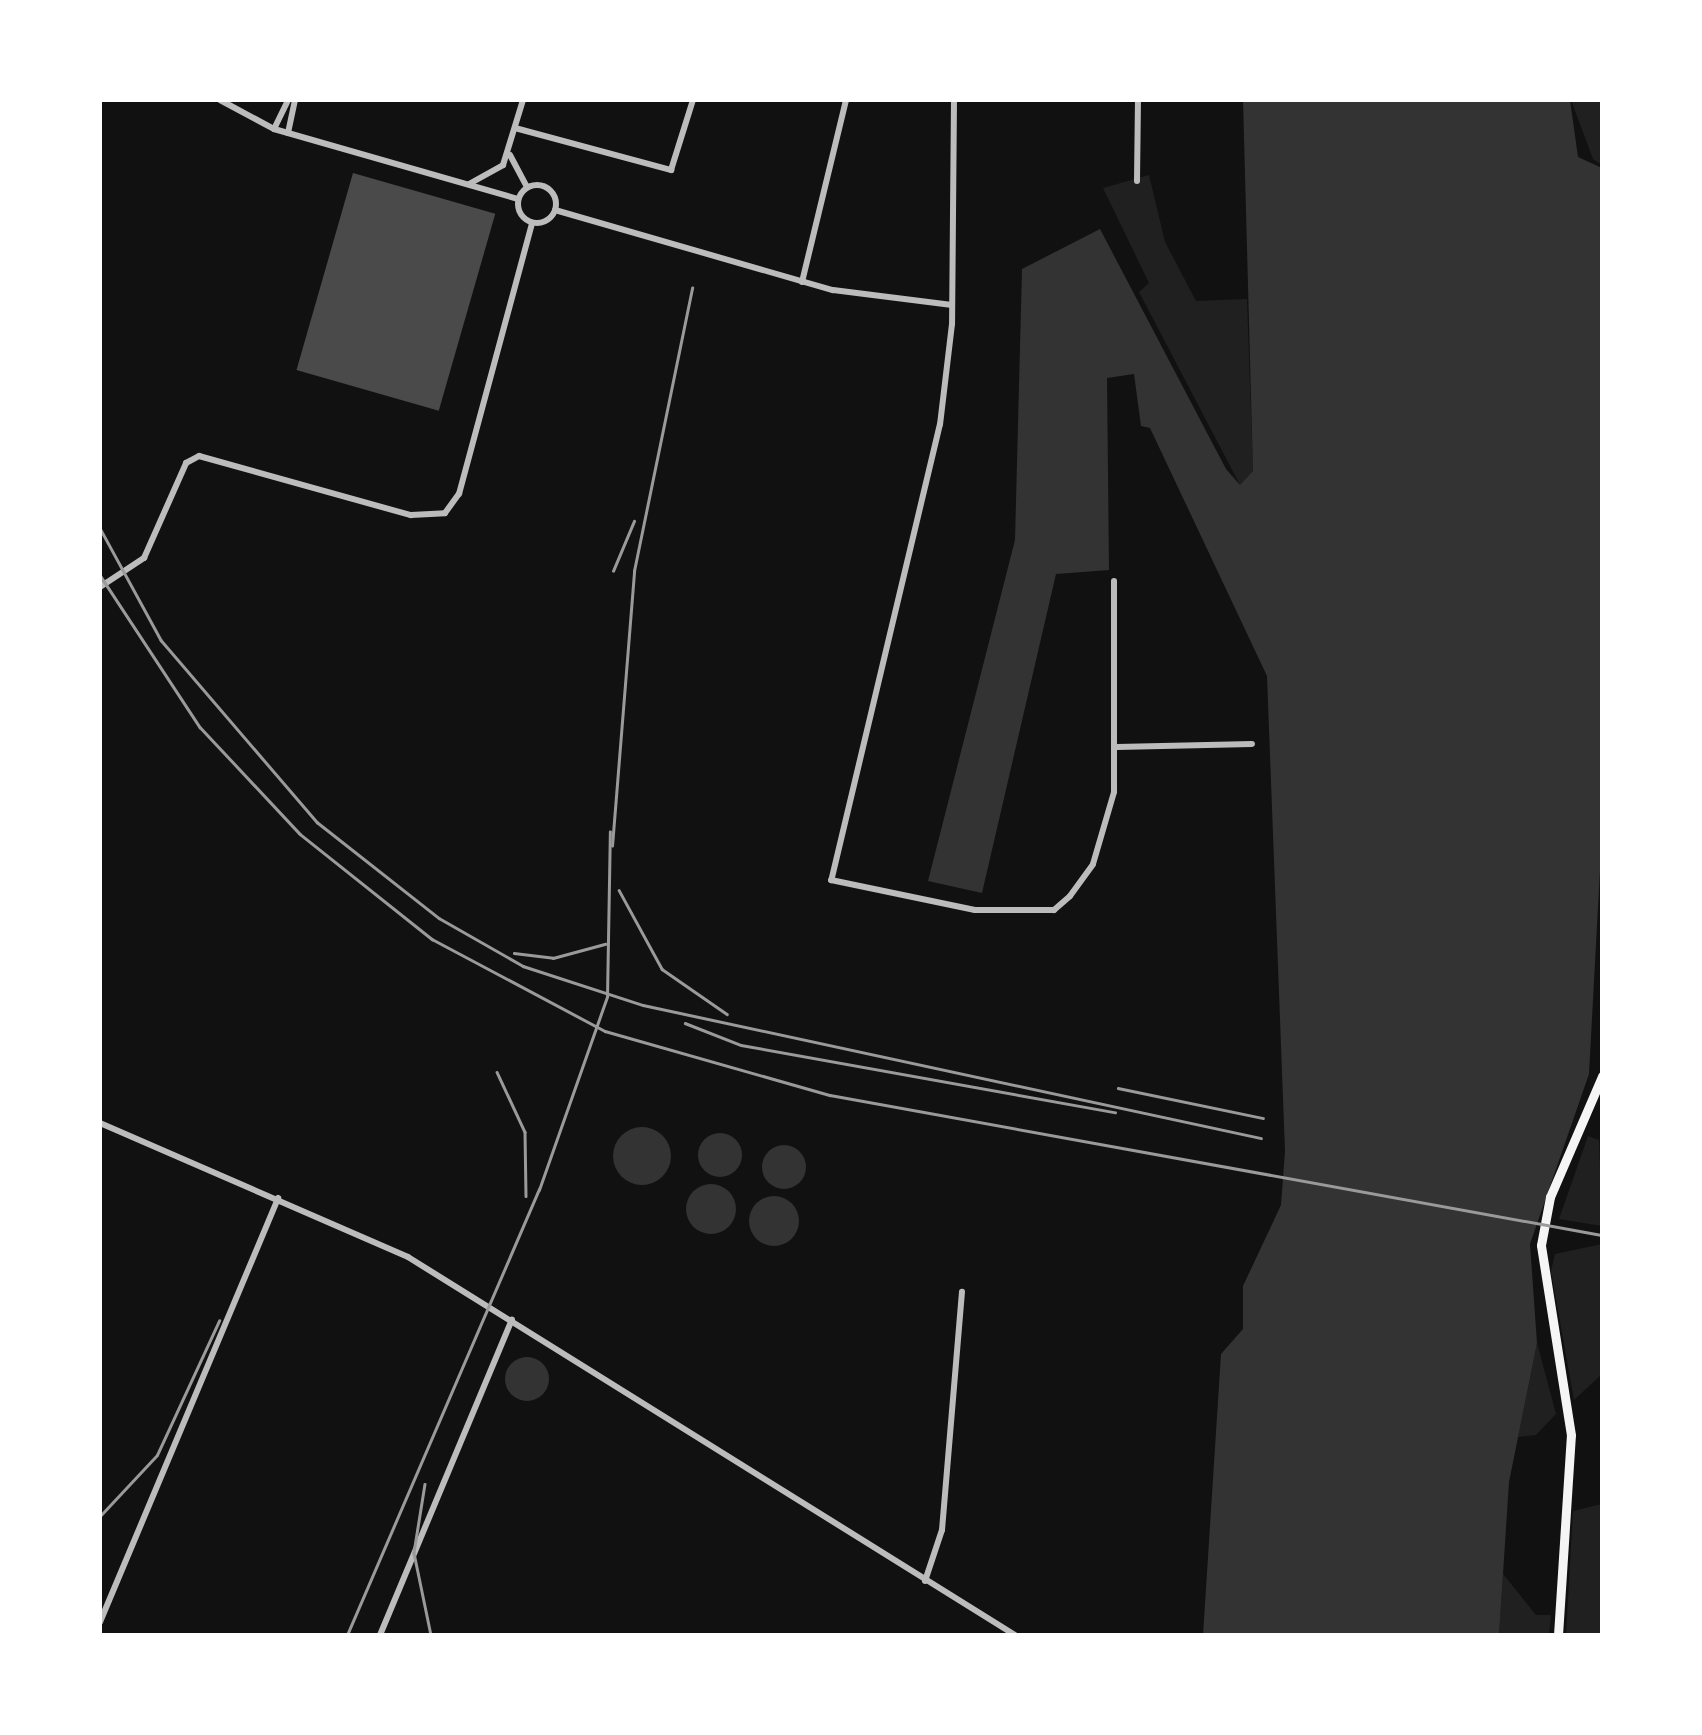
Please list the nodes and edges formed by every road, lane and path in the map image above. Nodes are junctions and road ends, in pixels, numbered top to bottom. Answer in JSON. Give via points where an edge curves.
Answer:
{"nodes":[{"id":1,"x":220,"y":100,"type":"edge"},
{"id":2,"x":291,"y":100,"type":"edge"},
{"id":3,"x":523,"y":100,"type":"edge"},
{"id":4,"x":693,"y":100,"type":"edge"},
{"id":5,"x":846,"y":100,"type":"edge"},
{"id":6,"x":954,"y":100,"type":"edge"},
{"id":7,"x":1138,"y":100,"type":"edge"},
{"id":8,"x":515,"y":128,"type":"junction"},
{"id":9,"x":274,"y":129,"type":"junction"},
{"id":10,"x":288,"y":133,"type":"junction"},
{"id":11,"x":510,"y":153,"type":"junction"},
{"id":12,"x":1137,"y":181,"type":"dead end"},
{"id":13,"x":467,"y":185,"type":"junction"},
{"id":14,"x":527,"y":187,"type":"junction"},
{"id":15,"x":518,"y":199,"type":"junction"},
{"id":16,"x":555,"y":210,"type":"junction"},
{"id":17,"x":532,"y":222,"type":"junction"},
{"id":18,"x":802,"y":282,"type":"junction"},
{"id":19,"x":952,"y":305,"type":"junction"},
{"id":20,"x":1114,"y":581,"type":"dead end"},
{"id":21,"x":100,"y":587,"type":"edge"},
{"id":22,"x":1252,"y":744,"type":"dead end"},
{"id":23,"x":1117,"y":747,"type":"junction"},
{"id":24,"x":1602,"y":1076,"type":"edge"},
{"id":25,"x":100,"y":1123,"type":"edge"},
{"id":26,"x":278,"y":1198,"type":"junction"},
{"id":27,"x":962,"y":1292,"type":"dead end"},
{"id":28,"x":512,"y":1320,"type":"junction"},
{"id":29,"x":925,"y":1581,"type":"junction"},
{"id":30,"x":101,"y":1619,"type":"edge"},
{"id":31,"x":380,"y":1635,"type":"edge"},
{"id":32,"x":1015,"y":1635,"type":"edge"},
{"id":33,"x":1558,"y":1635,"type":"edge"}],
"edges":[{"from":1,"to":9,"type":"street"},
{"from":2,"to":9,"type":"street"},
{"from":2,"to":10,"type":"street"},
{"from":3,"to":8,"type":"street"},
{"from":4,"to":8,"type":"street","via":[[674,166]]},
{"from":5,"to":18,"type":"street"},
{"from":6,"to":19,"type":"street"},
{"from":7,"to":12,"type":"street"},
{"from":8,"to":11,"type":"street"},
{"from":9,"to":10,"type":"street"},
{"from":10,"to":13,"type":"street"},
{"from":11,"to":13,"type":"street","via":[[496,174]]},
{"from":11,"to":14,"type":"street"},
{"from":13,"to":15,"type":"street"},
{"from":14,"to":15,"type":"street"},
{"from":14,"to":16,"type":"street","via":[[550,190]]},
{"from":15,"to":17,"type":"street"},
{"from":16,"to":17,"type":"street"},
{"from":16,"to":18,"type":"street"},
{"from":17,"to":21,"type":"street","via":[[459,494],[445,513],[410,515],[199,456],[186,463],[144,558]]},
{"from":18,"to":19,"type":"street"},
{"from":19,"to":23,"type":"street","via":[[930,480],[832,880],[944,906],[1054,910],[1098,849]]},
{"from":20,"to":23,"type":"street"},
{"from":22,"to":23,"type":"street"},
{"from":24,"to":33,"type":"main road","via":[[1550,1197],[1541,1245],[1571,1435]]},
{"from":25,"to":26,"type":"street"},
{"from":26,"to":28,"type":"street","via":[[408,1256]]},
{"from":26,"to":30,"type":"street"},
{"from":27,"to":29,"type":"street","via":[[942,1530]]},
{"from":28,"to":29,"type":"street"},
{"from":28,"to":31,"type":"street"},
{"from":29,"to":32,"type":"street"}]}
